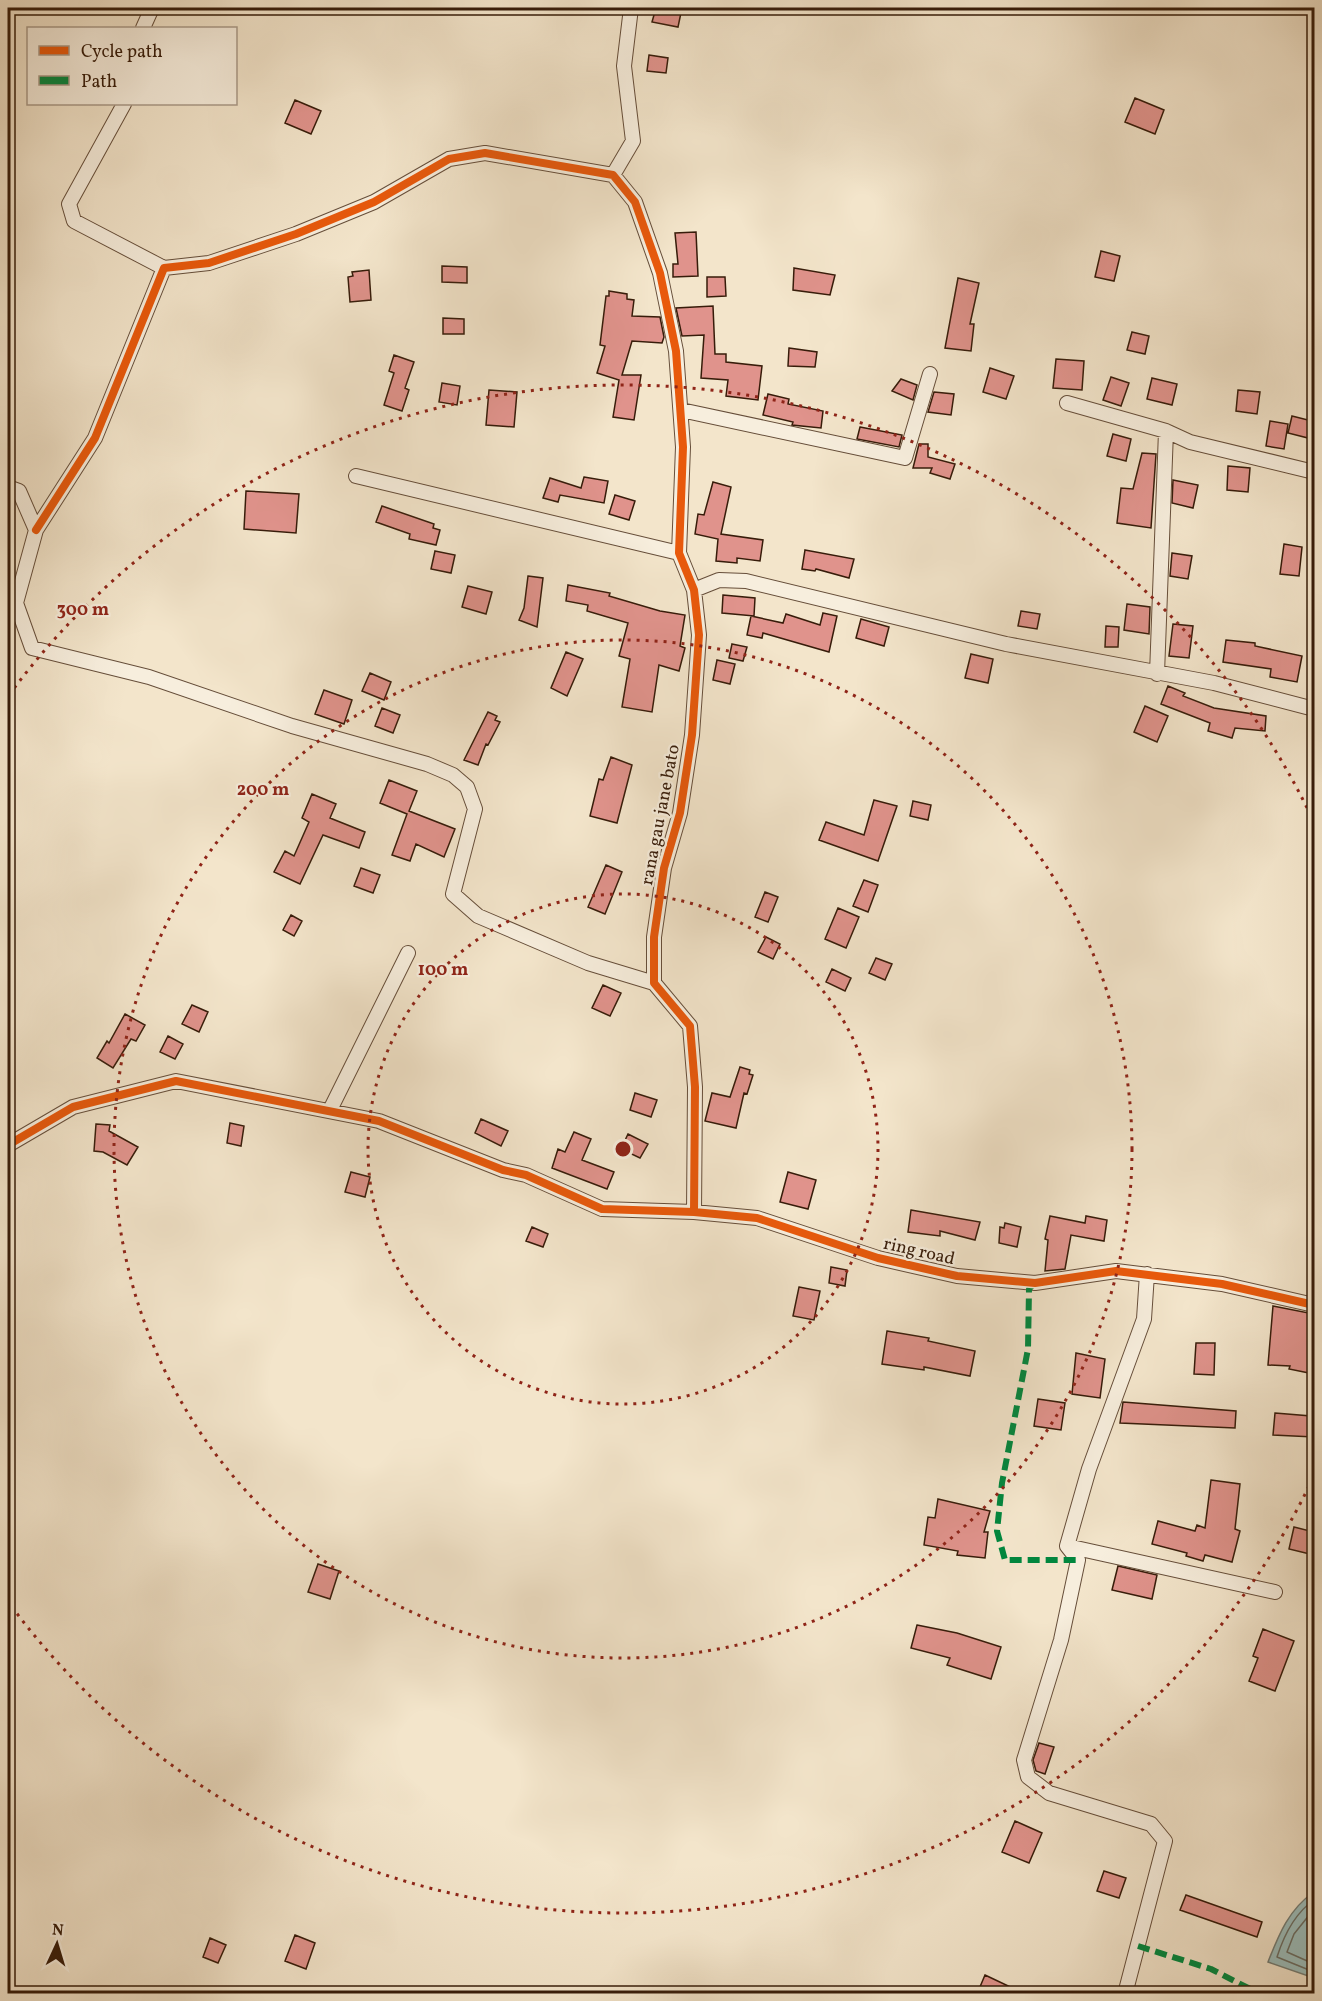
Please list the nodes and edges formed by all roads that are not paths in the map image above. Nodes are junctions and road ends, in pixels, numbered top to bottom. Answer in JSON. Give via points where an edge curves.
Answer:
{"nodes":[{"id":1,"x":152,"y":8,"type":"edge"},
{"id":2,"x":631,"y":8,"type":"edge"},
{"id":3,"x":143,"y":27,"type":"edge"},
{"id":4,"x":123,"y":105,"type":"edge"},
{"id":5,"x":613,"y":175,"type":"junction"},
{"id":6,"x":164,"y":268,"type":"junction"},
{"id":7,"x":930,"y":374,"type":"dead end"},
{"id":8,"x":1067,"y":404,"type":"dead end"},
{"id":9,"x":681,"y":410,"type":"junction"},
{"id":10,"x":1166,"y":431,"type":"junction"},
{"id":11,"x":1314,"y":472,"type":"edge"},
{"id":12,"x":356,"y":476,"type":"dead end"},
{"id":13,"x":8,"y":487,"type":"edge"},
{"id":14,"x":36,"y":530,"type":"junction"},
{"id":15,"x":679,"y":553,"type":"junction"},
{"id":16,"x":694,"y":590,"type":"junction"},
{"id":17,"x":1157,"y":674,"type":"junction"},
{"id":18,"x":1314,"y":709,"type":"edge"},
{"id":19,"x":408,"y":953,"type":"dead end"},
{"id":20,"x":654,"y":983,"type":"junction"},
{"id":21,"x":330,"y":1110,"type":"junction"},
{"id":22,"x":8,"y":1145,"type":"edge"},
{"id":23,"x":694,"y":1212,"type":"junction"},
{"id":24,"x":1147,"y":1274,"type":"junction"},
{"id":25,"x":1314,"y":1305,"type":"edge"},
{"id":26,"x":1067,"y":1546,"type":"junction"},
{"id":27,"x":1275,"y":1592,"type":"dead end"},
{"id":28,"x":1125,"y":1994,"type":"edge"}],
"edges":[{"from":1,"to":3,"type":"street"},
{"from":2,"to":5,"type":"street","via":[[624,66],[633,141]]},
{"from":4,"to":6,"type":"street","via":[[69,204],[74,221]]},
{"from":5,"to":6,"type":"street","via":[[485,153],[449,159],[374,202],[296,234],[209,263]]},
{"from":5,"to":9,"type":"street","via":[[635,202],[660,273],[676,351]]},
{"from":6,"to":14,"type":"street","via":[[95,438]]},
{"from":7,"to":9,"type":"street","via":[[905,458]]},
{"from":8,"to":10,"type":"street"},
{"from":9,"to":15,"type":"street"},
{"from":10,"to":11,"type":"street","via":[[1190,442]]},
{"from":10,"to":17,"type":"street"},
{"from":12,"to":15,"type":"street"},
{"from":13,"to":14,"type":"street","via":[[19,491]]},
{"from":14,"to":20,"type":"street","via":[[16,603],[32,648],[149,677],[292,726],[427,764],[453,776],[466,787],[474,809],[453,894],[478,916],[588,963]]},
{"from":15,"to":16,"type":"street","name":"rana gau jane bato"},
{"from":16,"to":17,"type":"street","via":[[719,580],[746,581],[1006,644]]},
{"from":16,"to":20,"type":"street","name":"rana gau jane bato","via":[[699,635],[692,735],[680,813],[664,868],[654,937]]},
{"from":17,"to":18,"type":"street","via":[[1261,693]]},
{"from":19,"to":21,"type":"street"},
{"from":20,"to":23,"type":"street","via":[[690,1026],[695,1087]]},
{"from":21,"to":22,"type":"street","name":"ring road","via":[[176,1081],[74,1107]]},
{"from":21,"to":23,"type":"street","name":"ring road","via":[[379,1121],[503,1170],[526,1175],[602,1209]]},
{"from":23,"to":24,"type":"street","name":"ring road","via":[[757,1218],[878,1258],[957,1276],[1035,1283],[1116,1271]]},
{"from":24,"to":25,"type":"street","name":"ring road","via":[[1222,1284]]},
{"from":24,"to":26,"type":"street","via":[[1144,1319],[1089,1469]]},
{"from":26,"to":27,"type":"street"},
{"from":26,"to":28,"type":"street","via":[[1078,1560],[1061,1640],[1024,1760],[1028,1777],[1049,1792],[1151,1824],[1164,1841]]}]}
